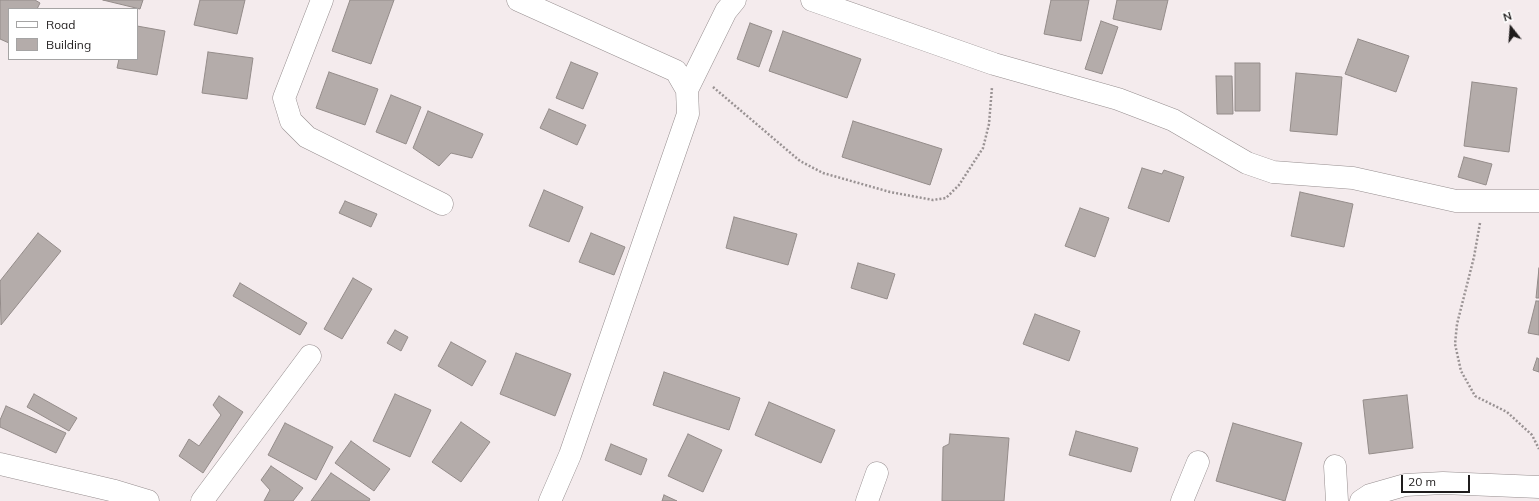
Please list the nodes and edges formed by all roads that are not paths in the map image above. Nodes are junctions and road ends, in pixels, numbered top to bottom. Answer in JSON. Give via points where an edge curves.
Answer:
{"nodes":[{"id":1,"x":322,"y":0,"type":"edge"},
{"id":2,"x":518,"y":0,"type":"edge"},
{"id":3,"x":735,"y":0,"type":"edge"},
{"id":4,"x":812,"y":0,"type":"edge"},
{"id":5,"x":691,"y":82,"type":"junction"},
{"id":6,"x":1539,"y":201,"type":"edge"},
{"id":7,"x":442,"y":204,"type":"dead end"},
{"id":8,"x":310,"y":356,"type":"dead end"},
{"id":9,"x":1198,"y":462,"type":"dead end"},
{"id":10,"x":0,"y":464,"type":"edge"},
{"id":11,"x":1336,"y":466,"type":"dead end"},
{"id":12,"x":877,"y":473,"type":"dead end"},
{"id":13,"x":1539,"y":487,"type":"edge"},
{"id":14,"x":114,"y":496,"type":"edge"},
{"id":15,"x":148,"y":501,"type":"edge"},
{"id":16,"x":202,"y":501,"type":"edge"},
{"id":17,"x":550,"y":501,"type":"edge"},
{"id":18,"x":867,"y":501,"type":"edge"},
{"id":19,"x":1182,"y":501,"type":"edge"},
{"id":20,"x":1337,"y":501,"type":"edge"},
{"id":21,"x":1361,"y":501,"type":"edge"}],
"edges":[{"from":1,"to":7,"type":"street","via":[[284,98],[291,121],[307,137]]},
{"from":2,"to":5,"type":"street","via":[[676,71]]},
{"from":3,"to":5,"type":"street","via":[[726,11]]},
{"from":4,"to":6,"type":"street","via":[[994,64],[1118,99],[1173,120],[1247,163],[1273,172],[1352,178],[1456,201]]},
{"from":5,"to":17,"type":"street","via":[[688,114],[570,455]]},
{"from":8,"to":16,"type":"street"},
{"from":9,"to":19,"type":"street"},
{"from":10,"to":14,"type":"street"},
{"from":11,"to":20,"type":"street"},
{"from":12,"to":18,"type":"street"},
{"from":13,"to":21,"type":"street","via":[[1443,483],[1405,485],[1370,495]]},
{"from":14,"to":15,"type":"street"}]}
